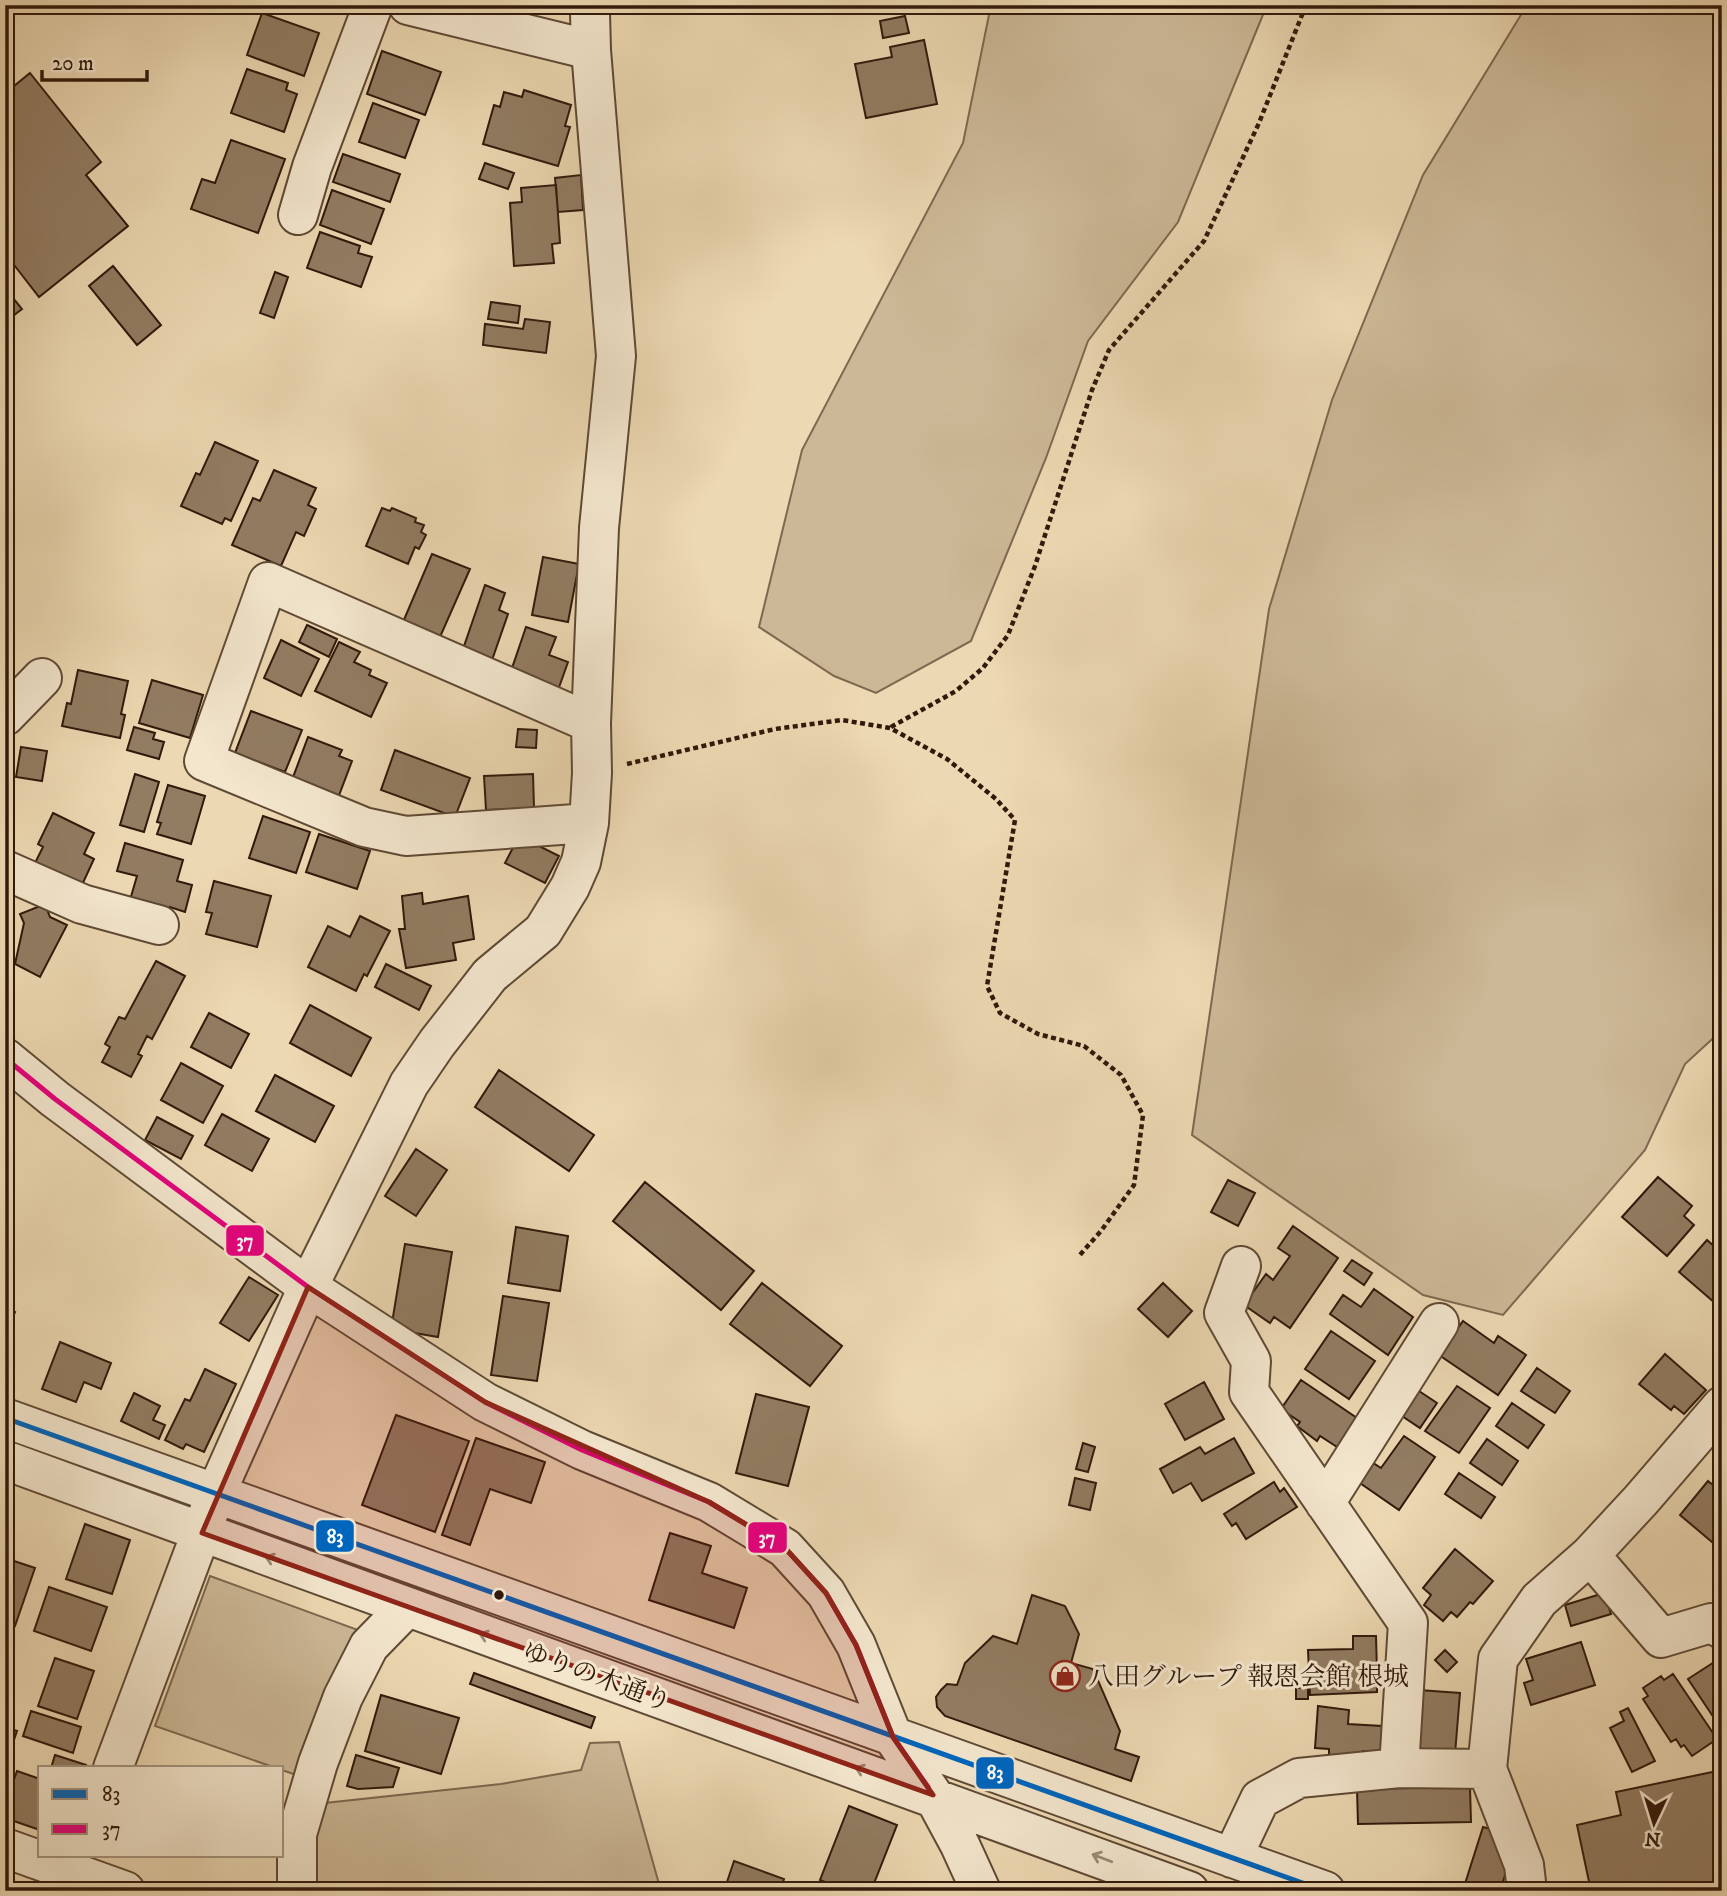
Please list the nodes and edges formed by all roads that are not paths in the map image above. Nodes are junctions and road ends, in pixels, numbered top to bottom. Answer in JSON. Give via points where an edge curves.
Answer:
{"nodes":[{"id":1,"x":373,"y":5,"type":"edge"},
{"id":2,"x":408,"y":5,"type":"edge"},
{"id":3,"x":590,"y":13,"type":"dead end"},
{"id":4,"x":591,"y":50,"type":"junction"},
{"id":5,"x":298,"y":215,"type":"dead end"},
{"id":6,"x":42,"y":678,"type":"dead end"},
{"id":7,"x":5,"y":716,"type":"edge"},
{"id":8,"x":591,"y":723,"type":"junction"},
{"id":9,"x":589,"y":823,"type":"junction"},
{"id":10,"x":5,"y":870,"type":"edge"},
{"id":11,"x":159,"y":925,"type":"dead end"},
{"id":12,"x":5,"y":1058,"type":"edge"},
{"id":13,"x":1241,"y":1266,"type":"dead end"},
{"id":14,"x":308,"y":1287,"type":"junction"},
{"id":15,"x":1439,"y":1323,"type":"dead end"},
{"id":16,"x":1722,"y":1406,"type":"edge"},
{"id":17,"x":5,"y":1418,"type":"edge"},
{"id":18,"x":5,"y":1460,"type":"edge"},
{"id":19,"x":216,"y":1493,"type":"junction"},
{"id":20,"x":1325,"y":1503,"type":"junction"},
{"id":21,"x":202,"y":1533,"type":"junction"},
{"id":22,"x":1590,"y":1555,"type":"junction"},
{"id":23,"x":406,"y":1608,"type":"junction"},
{"id":24,"x":1722,"y":1629,"type":"edge"},
{"id":25,"x":893,"y":1737,"type":"junction"},
{"id":26,"x":115,"y":1766,"type":"edge"},
{"id":27,"x":1399,"y":1768,"type":"junction"},
{"id":28,"x":1487,"y":1769,"type":"junction"},
{"id":29,"x":933,"y":1795,"type":"junction"},
{"id":30,"x":5,"y":1848,"type":"edge"},
{"id":31,"x":1231,"y":1857,"type":"junction"},
{"id":32,"x":74,"y":1873,"type":"edge"},
{"id":33,"x":125,"y":1891,"type":"edge"},
{"id":34,"x":297,"y":1891,"type":"edge"},
{"id":35,"x":981,"y":1891,"type":"edge"},
{"id":36,"x":1188,"y":1891,"type":"edge"},
{"id":37,"x":1325,"y":1891,"type":"edge"},
{"id":38,"x":1527,"y":1891,"type":"edge"}],
"edges":[{"from":1,"to":5,"type":"street"},
{"from":2,"to":4,"type":"street"},
{"from":3,"to":4,"type":"street"},
{"from":4,"to":8,"type":"street","via":[[617,356],[599,528]]},
{"from":6,"to":7,"type":"street"},
{"from":8,"to":9,"type":"street"},
{"from":8,"to":9,"type":"street","via":[[268,582],[204,761],[364,827],[405,835]]},
{"from":9,"to":14,"type":"street","via":[[581,862],[543,931],[490,975],[409,1084]]},
{"from":10,"to":11,"type":"street","via":[[82,904]]},
{"from":12,"to":14,"type":"street"},
{"from":13,"to":20,"type":"street","via":[[1224,1313],[1251,1361],[1250,1391]]},
{"from":14,"to":19,"type":"street"},
{"from":14,"to":25,"type":"street","via":[[485,1402],[582,1450],[709,1502],[785,1548],[826,1593],[856,1645]]},
{"from":15,"to":20,"type":"street"},
{"from":16,"to":22,"type":"street"},
{"from":17,"to":19,"type":"street","name":"ゆりの木通り"},
{"from":18,"to":21,"type":"street","name":"ゆりの木通り"},
{"from":19,"to":21,"type":"street"},
{"from":19,"to":25,"type":"street","name":"ゆりの木通り"},
{"from":20,"to":27,"type":"street","via":[[1408,1623]]},
{"from":23,"to":21,"type":"street","name":"ゆりの木通り","one_way":true},
{"from":21,"to":26,"type":"street"},
{"from":22,"to":24,"type":"street","via":[[1661,1638],[1711,1623]]},
{"from":22,"to":28,"type":"street","via":[[1539,1601],[1498,1659]]},
{"from":29,"to":23,"type":"street","name":"ゆりの木通り","one_way":true},
{"from":23,"to":34,"type":"street","via":[[369,1646],[343,1697],[298,1834]]},
{"from":25,"to":29,"type":"street"},
{"from":25,"to":31,"type":"street","name":"ゆりの木通り"},
{"from":27,"to":28,"type":"street"},
{"from":27,"to":31,"type":"street","via":[[1299,1778],[1260,1799]]},
{"from":28,"to":38,"type":"street","via":[[1524,1865]]},
{"from":29,"to":35,"type":"street"},
{"from":36,"to":29,"type":"street","name":"ゆりの木通り","one_way":true},
{"from":30,"to":32,"type":"street"},
{"from":31,"to":37,"type":"street","name":"ゆりの木通り"},
{"from":32,"to":33,"type":"street"}]}
